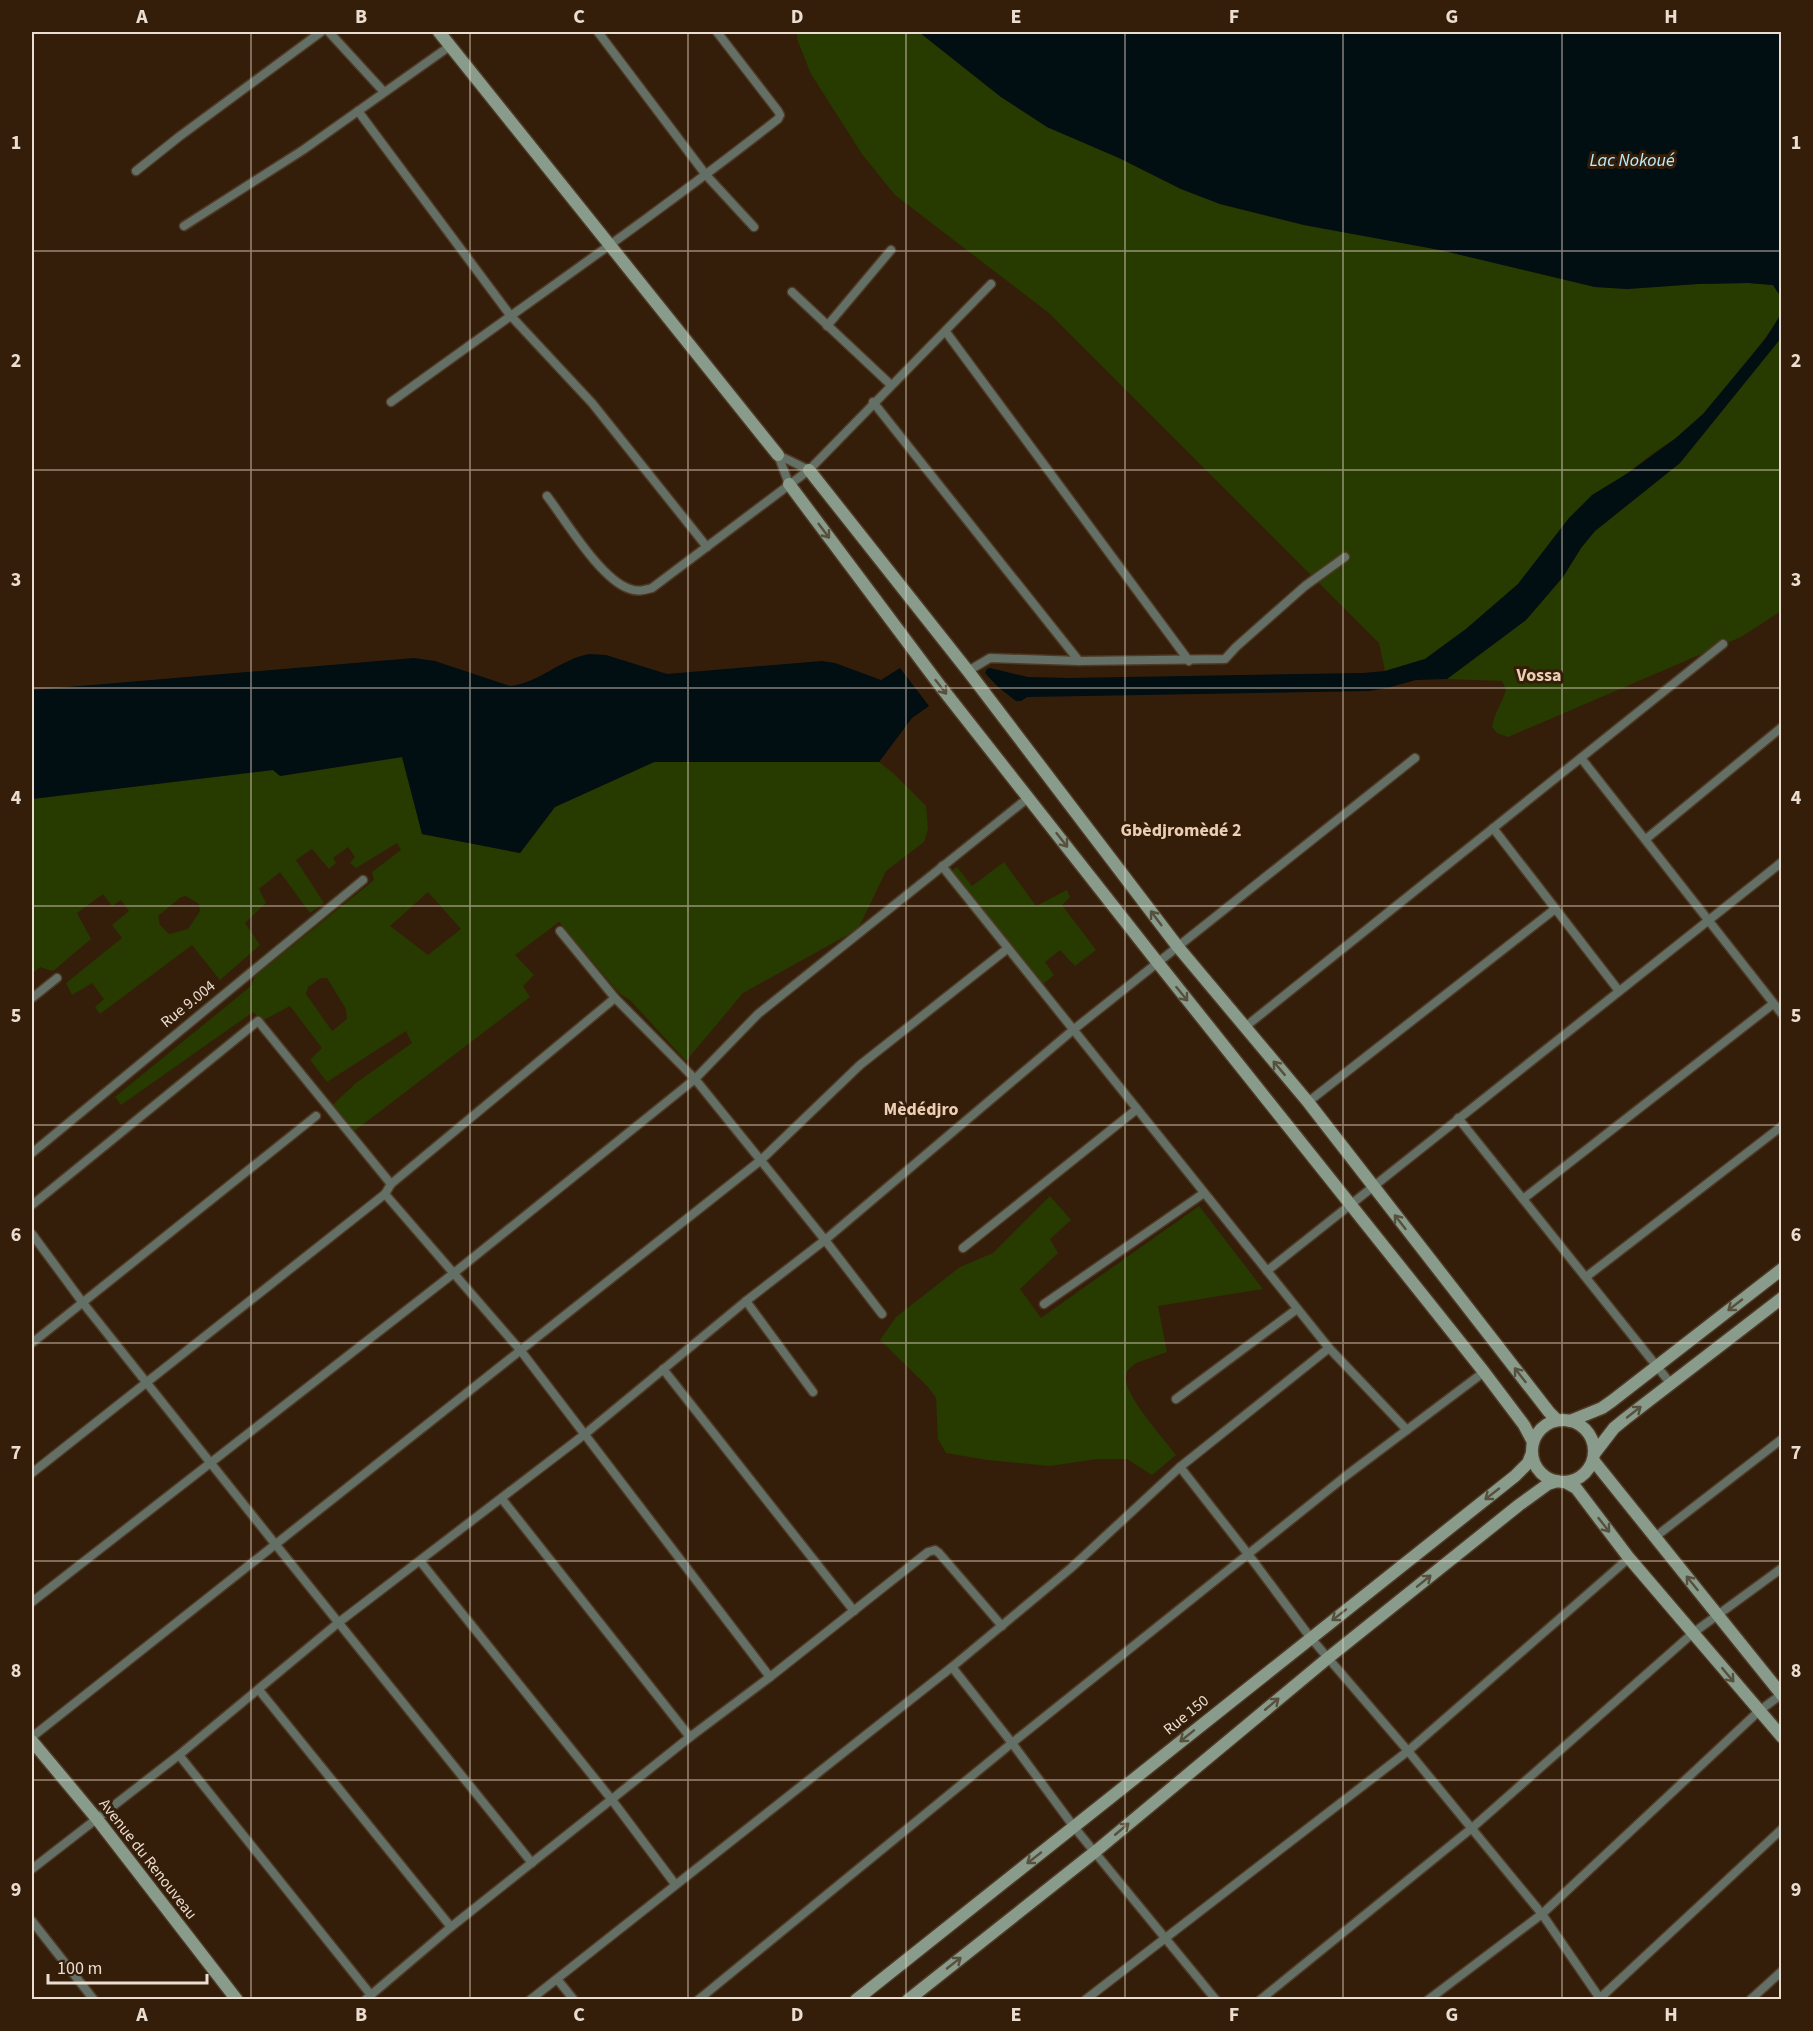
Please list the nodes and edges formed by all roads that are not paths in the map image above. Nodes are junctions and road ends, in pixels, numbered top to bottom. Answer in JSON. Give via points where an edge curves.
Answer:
{"nodes":[{"id":1,"x":321,"y":32,"type":"edge"},
{"id":2,"x":329,"y":32,"type":"edge"},
{"id":3,"x":439,"y":32,"type":"edge"},
{"id":4,"x":598,"y":32,"type":"edge"},
{"id":5,"x":717,"y":32,"type":"edge"},
{"id":6,"x":450,"y":46,"type":"junction"},
{"id":7,"x":384,"y":92,"type":"junction"},
{"id":8,"x":358,"y":111,"type":"junction"},
{"id":9,"x":136,"y":171,"type":"dead end"},
{"id":10,"x":706,"y":175,"type":"junction"},
{"id":11,"x":183,"y":226,"type":"dead end"},
{"id":12,"x":753,"y":227,"type":"dead end"},
{"id":13,"x":610,"y":246,"type":"junction"},
{"id":14,"x":891,"y":250,"type":"dead end"},
{"id":15,"x":991,"y":284,"type":"dead end"},
{"id":16,"x":792,"y":292,"type":"dead end"},
{"id":17,"x":510,"y":315,"type":"junction"},
{"id":18,"x":827,"y":326,"type":"junction"},
{"id":19,"x":946,"y":332,"type":"junction"},
{"id":20,"x":891,"y":385,"type":"junction"},
{"id":21,"x":391,"y":402,"type":"dead end"},
{"id":22,"x":873,"y":402,"type":"junction"},
{"id":23,"x":778,"y":455,"type":"junction"},
{"id":24,"x":809,"y":470,"type":"junction"},
{"id":25,"x":789,"y":484,"type":"junction"},
{"id":26,"x":547,"y":496,"type":"dead end"},
{"id":27,"x":707,"y":547,"type":"junction"},
{"id":28,"x":1345,"y":557,"type":"dead end"},
{"id":29,"x":1723,"y":644,"type":"dead end"},
{"id":30,"x":1079,"y":661,"type":"junction"},
{"id":31,"x":1188,"y":661,"type":"junction"},
{"id":32,"x":968,"y":671,"type":"junction"},
{"id":33,"x":1782,"y":728,"type":"edge"},
{"id":34,"x":1415,"y":758,"type":"dead end"},
{"id":35,"x":1581,"y":758,"type":"junction"},
{"id":36,"x":1028,"y":798,"type":"junction"},
{"id":37,"x":1493,"y":828,"type":"junction"},
{"id":38,"x":1646,"y":839,"type":"junction"},
{"id":39,"x":1782,"y":862,"type":"edge"},
{"id":40,"x":942,"y":866,"type":"junction"},
{"id":41,"x":363,"y":880,"type":"dead end"},
{"id":42,"x":1555,"y":909,"type":"junction"},
{"id":43,"x":1709,"y":920,"type":"junction"},
{"id":44,"x":560,"y":931,"type":"dead end"},
{"id":45,"x":1178,"y":947,"type":"junction"},
{"id":46,"x":1007,"y":949,"type":"junction"},
{"id":47,"x":1158,"y":963,"type":"junction"},
{"id":48,"x":57,"y":978,"type":"dead end"},
{"id":49,"x":1619,"y":991,"type":"junction"},
{"id":50,"x":32,"y":998,"type":"edge"},
{"id":51,"x":615,"y":998,"type":"junction"},
{"id":52,"x":1773,"y":1004,"type":"junction"},
{"id":53,"x":1782,"y":1014,"type":"edge"},
{"id":54,"x":1245,"y":1027,"type":"junction"},
{"id":55,"x":1073,"y":1030,"type":"junction"},
{"id":56,"x":695,"y":1079,"type":"junction"},
{"id":57,"x":1308,"y":1102,"type":"junction"},
{"id":58,"x":1137,"y":1109,"type":"junction"},
{"id":59,"x":316,"y":1116,"type":"dead end"},
{"id":60,"x":1458,"y":1118,"type":"junction"},
{"id":61,"x":1782,"y":1126,"type":"edge"},
{"id":62,"x":32,"y":1153,"type":"edge"},
{"id":63,"x":761,"y":1160,"type":"junction"},
{"id":64,"x":392,"y":1184,"type":"junction"},
{"id":65,"x":1372,"y":1186,"type":"junction"},
{"id":66,"x":1204,"y":1193,"type":"junction"},
{"id":67,"x":385,"y":1194,"type":"junction"},
{"id":68,"x":1523,"y":1199,"type":"junction"},
{"id":69,"x":1352,"y":1204,"type":"junction"},
{"id":70,"x":32,"y":1205,"type":"edge"},
{"id":71,"x":32,"y":1234,"type":"edge"},
{"id":72,"x":825,"y":1240,"type":"junction"},
{"id":73,"x":963,"y":1248,"type":"dead end"},
{"id":74,"x":1782,"y":1269,"type":"edge"},
{"id":75,"x":1267,"y":1270,"type":"junction"},
{"id":76,"x":454,"y":1273,"type":"junction"},
{"id":77,"x":1586,"y":1277,"type":"junction"},
{"id":78,"x":1782,"y":1298,"type":"edge"},
{"id":79,"x":746,"y":1301,"type":"junction"},
{"id":80,"x":83,"y":1302,"type":"junction"},
{"id":81,"x":1044,"y":1304,"type":"dead end"},
{"id":82,"x":1298,"y":1309,"type":"junction"},
{"id":83,"x":882,"y":1314,"type":"dead end"},
{"id":84,"x":32,"y":1343,"type":"edge"},
{"id":85,"x":1329,"y":1348,"type":"junction"},
{"id":86,"x":521,"y":1351,"type":"junction"},
{"id":87,"x":1657,"y":1366,"type":"junction"},
{"id":88,"x":663,"y":1369,"type":"junction"},
{"id":89,"x":1484,"y":1372,"type":"junction"},
{"id":90,"x":147,"y":1382,"type":"junction"},
{"id":91,"x":1671,"y":1384,"type":"junction"},
{"id":92,"x":813,"y":1392,"type":"dead end"},
{"id":93,"x":1176,"y":1399,"type":"dead end"},
{"id":94,"x":1564,"y":1420,"type":"junction"},
{"id":95,"x":1407,"y":1430,"type":"junction"},
{"id":96,"x":585,"y":1434,"type":"junction"},
{"id":97,"x":1782,"y":1439,"type":"edge"},
{"id":98,"x":1532,"y":1447,"type":"junction"},
{"id":99,"x":1593,"y":1457,"type":"junction"},
{"id":100,"x":210,"y":1462,"type":"junction"},
{"id":101,"x":1180,"y":1467,"type":"junction"},
{"id":102,"x":32,"y":1473,"type":"edge"},
{"id":103,"x":1561,"y":1482,"type":"junction"},
{"id":104,"x":502,"y":1499,"type":"junction"},
{"id":105,"x":1655,"y":1537,"type":"junction"},
{"id":106,"x":276,"y":1545,"type":"junction"},
{"id":107,"x":1248,"y":1554,"type":"junction"},
{"id":108,"x":1629,"y":1558,"type":"junction"},
{"id":109,"x":420,"y":1562,"type":"junction"},
{"id":110,"x":1782,"y":1568,"type":"edge"},
{"id":111,"x":32,"y":1602,"type":"edge"},
{"id":112,"x":854,"y":1611,"type":"junction"},
{"id":113,"x":1718,"y":1615,"type":"junction"},
{"id":114,"x":338,"y":1623,"type":"junction"},
{"id":115,"x":1002,"y":1626,"type":"junction"},
{"id":116,"x":1693,"y":1633,"type":"junction"},
{"id":117,"x":1310,"y":1637,"type":"junction"},
{"id":118,"x":1328,"y":1658,"type":"junction"},
{"id":119,"x":952,"y":1667,"type":"junction"},
{"id":120,"x":770,"y":1677,"type":"junction"},
{"id":121,"x":259,"y":1690,"type":"junction"},
{"id":122,"x":1781,"y":1694,"type":"edge"},
{"id":123,"x":1759,"y":1711,"type":"junction"},
{"id":124,"x":32,"y":1737,"type":"edge"},
{"id":125,"x":690,"y":1737,"type":"junction"},
{"id":126,"x":1782,"y":1737,"type":"edge"},
{"id":127,"x":32,"y":1741,"type":"edge"},
{"id":128,"x":1012,"y":1743,"type":"junction"},
{"id":129,"x":1408,"y":1751,"type":"junction"},
{"id":130,"x":179,"y":1755,"type":"junction"},
{"id":131,"x":612,"y":1800,"type":"junction"},
{"id":132,"x":97,"y":1819,"type":"junction"},
{"id":133,"x":1074,"y":1827,"type":"junction"},
{"id":134,"x":1472,"y":1828,"type":"junction"},
{"id":135,"x":1782,"y":1829,"type":"edge"},
{"id":136,"x":1096,"y":1851,"type":"junction"},
{"id":137,"x":532,"y":1863,"type":"junction"},
{"id":138,"x":32,"y":1869,"type":"edge"},
{"id":139,"x":675,"y":1884,"type":"junction"},
{"id":140,"x":1542,"y":1914,"type":"junction"},
{"id":141,"x":32,"y":1921,"type":"edge"},
{"id":142,"x":451,"y":1927,"type":"junction"},
{"id":143,"x":1164,"y":1937,"type":"junction"},
{"id":144,"x":1782,"y":1971,"type":"edge"},
{"id":145,"x":557,"y":1979,"type":"junction"},
{"id":146,"x":368,"y":1997,"type":"edge"},
{"id":147,"x":1600,"y":1999,"type":"edge"},
{"id":148,"x":94,"y":2000,"type":"edge"},
{"id":149,"x":237,"y":2000,"type":"edge"},
{"id":150,"x":531,"y":2000,"type":"edge"},
{"id":151,"x":574,"y":2000,"type":"edge"},
{"id":152,"x":698,"y":2000,"type":"edge"},
{"id":153,"x":856,"y":2000,"type":"edge"},
{"id":154,"x":908,"y":2000,"type":"edge"},
{"id":155,"x":1085,"y":2000,"type":"edge"},
{"id":156,"x":1216,"y":2000,"type":"edge"},
{"id":157,"x":1260,"y":2000,"type":"edge"},
{"id":158,"x":1428,"y":2000,"type":"edge"},
{"id":159,"x":1750,"y":2000,"type":"edge"}],
"edges":[{"from":1,"to":9,"type":"street"},
{"from":2,"to":7,"type":"street"},
{"from":3,"to":6,"type":"main road"},
{"from":4,"to":10,"type":"street"},
{"from":5,"to":10,"type":"street","via":[[780,115]]},
{"from":6,"to":7,"type":"street"},
{"from":6,"to":13,"type":"main road"},
{"from":7,"to":8,"type":"street"},
{"from":8,"to":11,"type":"street"},
{"from":8,"to":17,"type":"street"},
{"from":10,"to":12,"type":"street"},
{"from":10,"to":13,"type":"street"},
{"from":13,"to":17,"type":"street"},
{"from":13,"to":23,"type":"main road"},
{"from":14,"to":18,"type":"street"},
{"from":15,"to":19,"type":"street"},
{"from":16,"to":18,"type":"street"},
{"from":17,"to":21,"type":"street"},
{"from":17,"to":27,"type":"street","via":[[592,403]]},
{"from":18,"to":20,"type":"street"},
{"from":19,"to":20,"type":"street"},
{"from":19,"to":31,"type":"street"},
{"from":20,"to":22,"type":"street"},
{"from":22,"to":24,"type":"street"},
{"from":22,"to":30,"type":"street"},
{"from":23,"to":24,"type":"street"},
{"from":23,"to":25,"type":"street"},
{"from":24,"to":25,"type":"street"},
{"from":24,"to":32,"type":"main road"},
{"from":25,"to":27,"type":"street"},
{"from":25,"to":36,"type":"main road","one_way":true},
{"from":26,"to":27,"type":"street","via":[[601,568],[619,585],[631,590],[652,588]]},
{"from":28,"to":31,"type":"street","via":[[1305,586],[1225,659]]},
{"from":29,"to":35,"type":"street"},
{"from":30,"to":31,"type":"street"},
{"from":30,"to":32,"type":"street","via":[[990,658]]},
{"from":45,"to":32,"type":"main road","one_way":true},
{"from":33,"to":38,"type":"street"},
{"from":34,"to":45,"type":"street"},
{"from":35,"to":37,"type":"street"},
{"from":35,"to":38,"type":"street"},
{"from":36,"to":40,"type":"street"},
{"from":36,"to":47,"type":"main road","one_way":true},
{"from":37,"to":42,"type":"street"},
{"from":37,"to":54,"type":"street"},
{"from":38,"to":43,"type":"street"},
{"from":39,"to":43,"type":"street"},
{"from":40,"to":46,"type":"street"},
{"from":40,"to":56,"type":"street","via":[[758,1014]]},
{"from":41,"to":62,"type":"street","name":"Rue 9.004"},
{"from":42,"to":49,"type":"street"},
{"from":42,"to":57,"type":"street"},
{"from":43,"to":49,"type":"street"},
{"from":43,"to":52,"type":"street"},
{"from":44,"to":51,"type":"street"},
{"from":45,"to":47,"type":"street"},
{"from":45,"to":54,"type":"main road"},
{"from":46,"to":55,"type":"street"},
{"from":46,"to":63,"type":"street","via":[[860,1065]]},
{"from":47,"to":55,"type":"street"},
{"from":47,"to":69,"type":"main road","one_way":true},
{"from":48,"to":50,"type":"street"},
{"from":49,"to":60,"type":"street"},
{"from":51,"to":56,"type":"street"},
{"from":51,"to":64,"type":"street"},
{"from":52,"to":53,"type":"street"},
{"from":52,"to":68,"type":"street"},
{"from":57,"to":54,"type":"main road","one_way":true},
{"from":55,"to":58,"type":"street"},
{"from":55,"to":72,"type":"street"},
{"from":56,"to":63,"type":"street"},
{"from":56,"to":76,"type":"street"},
{"from":57,"to":65,"type":"main road"},
{"from":58,"to":66,"type":"street"},
{"from":58,"to":73,"type":"street"},
{"from":59,"to":80,"type":"street"},
{"from":60,"to":65,"type":"street"},
{"from":60,"to":68,"type":"street"},
{"from":61,"to":77,"type":"street"},
{"from":63,"to":72,"type":"street"},
{"from":63,"to":86,"type":"street"},
{"from":64,"to":67,"type":"street"},
{"from":64,"to":70,"type":"street","via":[[258,1021]]},
{"from":65,"to":69,"type":"street"},
{"from":94,"to":65,"type":"main road","one_way":true,"via":[[1549,1413]]},
{"from":66,"to":75,"type":"street"},
{"from":66,"to":81,"type":"street"},
{"from":67,"to":76,"type":"street"},
{"from":67,"to":90,"type":"street"},
{"from":68,"to":77,"type":"street"},
{"from":69,"to":75,"type":"street"},
{"from":69,"to":89,"type":"main road"},
{"from":71,"to":80,"type":"street"},
{"from":72,"to":79,"type":"street"},
{"from":72,"to":83,"type":"street"},
{"from":74,"to":87,"type":"main road","one_way":true},
{"from":75,"to":82,"type":"street"},
{"from":76,"to":86,"type":"street"},
{"from":76,"to":100,"type":"street"},
{"from":77,"to":87,"type":"street"},
{"from":78,"to":91,"type":"main road"},
{"from":79,"to":88,"type":"street"},
{"from":79,"to":92,"type":"street"},
{"from":80,"to":84,"type":"street"},
{"from":80,"to":90,"type":"street"},
{"from":82,"to":85,"type":"street"},
{"from":82,"to":93,"type":"street"},
{"from":85,"to":95,"type":"street"},
{"from":85,"to":101,"type":"street"},
{"from":86,"to":96,"type":"street"},
{"from":86,"to":106,"type":"street"},
{"from":87,"to":91,"type":"street"},
{"from":87,"to":94,"type":"main road","via":[[1602,1408]]},
{"from":88,"to":96,"type":"street"},
{"from":88,"to":112,"type":"street"},
{"from":89,"to":95,"type":"street"},
{"from":89,"to":98,"type":"main road","via":[[1524,1425]]},
{"from":90,"to":100,"type":"street"},
{"from":90,"to":102,"type":"street"},
{"from":99,"to":91,"type":"main road","one_way":true,"via":[[1614,1428]]},
{"from":94,"to":98,"type":"main road","via":[[1542,1428]]},
{"from":94,"to":99,"type":"main road","via":[[1580,1425],[1588,1433]]},
{"from":95,"to":107,"type":"street"},
{"from":96,"to":104,"type":"street"},
{"from":96,"to":120,"type":"street"},
{"from":97,"to":105,"type":"street"},
{"from":98,"to":103,"type":"main road","via":[[1537,1468]]},
{"from":98,"to":117,"type":"main road","name":"Rue 150","one_way":true,"via":[[1528,1463],[1515,1476]]},
{"from":99,"to":103,"type":"main road","via":[[1582,1475]]},
{"from":99,"to":105,"type":"main road"},
{"from":100,"to":106,"type":"street"},
{"from":100,"to":111,"type":"street"},
{"from":101,"to":107,"type":"street"},
{"from":101,"to":115,"type":"street"},
{"from":103,"to":108,"type":"main road","one_way":true,"via":[[1576,1488]]},
{"from":118,"to":103,"type":"main road","one_way":true,"via":[[1531,1495],[1548,1484]]},
{"from":104,"to":109,"type":"street"},
{"from":104,"to":125,"type":"street"},
{"from":113,"to":105,"type":"main road","one_way":true},
{"from":106,"to":114,"type":"street"},
{"from":106,"to":124,"type":"street"},
{"from":107,"to":117,"type":"street"},
{"from":107,"to":128,"type":"street"},
{"from":108,"to":116,"type":"main road"},
{"from":108,"to":129,"type":"street"},
{"from":109,"to":114,"type":"street"},
{"from":109,"to":131,"type":"street"},
{"from":110,"to":113,"type":"street"},
{"from":112,"to":115,"type":"street","via":[[935,1550]]},
{"from":112,"to":120,"type":"street"},
{"from":113,"to":116,"type":"street"},
{"from":113,"to":122,"type":"main road"},
{"from":114,"to":121,"type":"street"},
{"from":114,"to":137,"type":"street"},
{"from":115,"to":119,"type":"street"},
{"from":116,"to":123,"type":"main road","one_way":true},
{"from":116,"to":134,"type":"street"},
{"from":117,"to":118,"type":"street"},
{"from":117,"to":133,"type":"main road","name":"Rue 150","one_way":true},
{"from":118,"to":129,"type":"street"},
{"from":136,"to":118,"type":"main road","one_way":true},
{"from":119,"to":128,"type":"street"},
{"from":119,"to":139,"type":"street"},
{"from":120,"to":125,"type":"street"},
{"from":121,"to":130,"type":"street"},
{"from":121,"to":142,"type":"street"},
{"from":122,"to":123,"type":"street"},
{"from":123,"to":126,"type":"main road"},
{"from":123,"to":140,"type":"street"},
{"from":125,"to":131,"type":"street"},
{"from":127,"to":132,"type":"main road","name":"Avenue du Renouveau"},
{"from":128,"to":133,"type":"street"},
{"from":128,"to":152,"type":"street"},
{"from":129,"to":134,"type":"street"},
{"from":129,"to":143,"type":"street"},
{"from":130,"to":132,"type":"street"},
{"from":130,"to":146,"type":"street"},
{"from":131,"to":137,"type":"street"},
{"from":131,"to":139,"type":"street"},
{"from":132,"to":138,"type":"street"},
{"from":132,"to":149,"type":"main road","name":"Avenue du Renouveau"},
{"from":133,"to":136,"type":"street"},
{"from":133,"to":153,"type":"main road","name":"Rue 150","one_way":true},
{"from":134,"to":140,"type":"street"},
{"from":134,"to":157,"type":"street"},
{"from":135,"to":147,"type":"street"},
{"from":136,"to":143,"type":"street"},
{"from":154,"to":136,"type":"main road","one_way":true},
{"from":137,"to":142,"type":"street"},
{"from":139,"to":145,"type":"street"},
{"from":140,"to":147,"type":"street"},
{"from":140,"to":158,"type":"street"},
{"from":141,"to":148,"type":"street"},
{"from":142,"to":146,"type":"street"},
{"from":143,"to":155,"type":"street"},
{"from":143,"to":156,"type":"street"},
{"from":144,"to":159,"type":"street"},
{"from":145,"to":150,"type":"street"},
{"from":145,"to":151,"type":"street"}]}
